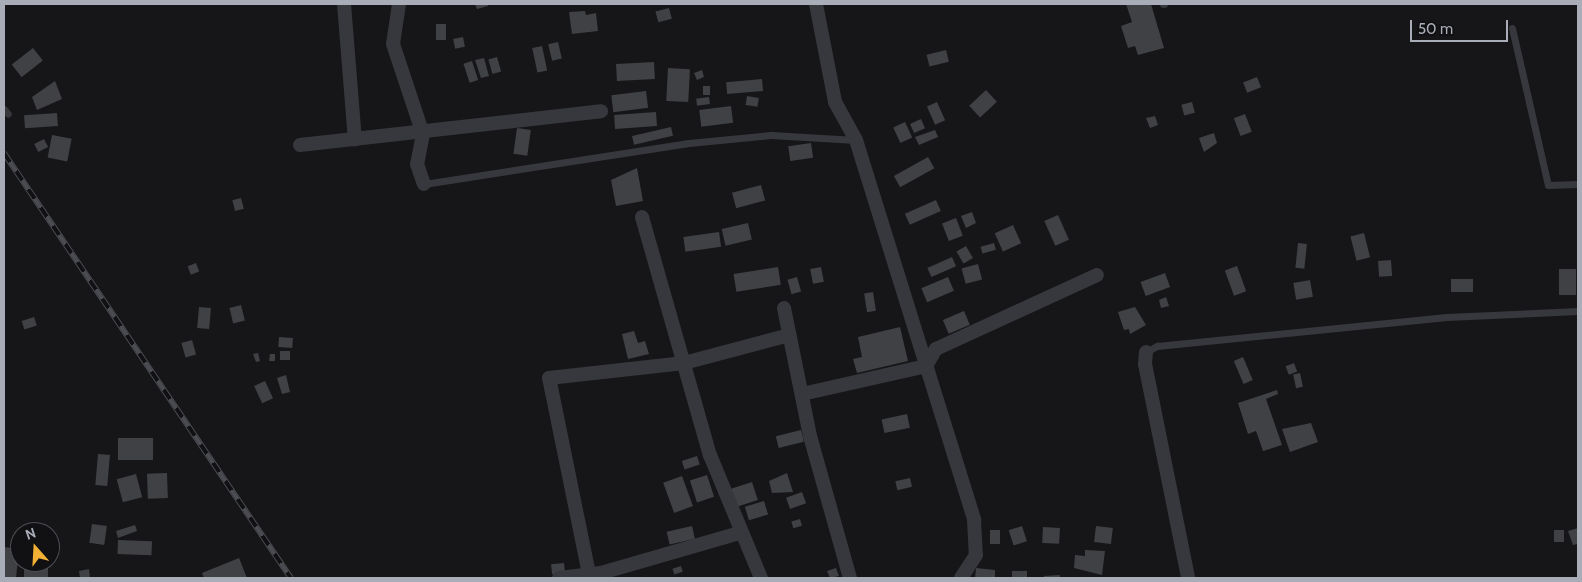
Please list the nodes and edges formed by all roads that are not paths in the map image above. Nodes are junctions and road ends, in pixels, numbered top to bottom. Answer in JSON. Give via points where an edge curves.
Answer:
{"nodes":[{"id":1,"x":344,"y":4,"type":"edge"},
{"id":2,"x":399,"y":4,"type":"edge"},
{"id":3,"x":816,"y":4,"type":"edge"},
{"id":4,"x":1512,"y":28,"type":"dead end"},
{"id":5,"x":601,"y":112,"type":"dead end"},
{"id":6,"x":423,"y":134,"type":"junction"},
{"id":7,"x":355,"y":140,"type":"junction"},
{"id":8,"x":856,"y":140,"type":"junction"},
{"id":9,"x":300,"y":145,"type":"dead end"},
{"id":10,"x":424,"y":184,"type":"joint"},
{"id":11,"x":1578,"y":184,"type":"edge"},
{"id":12,"x":642,"y":217,"type":"dead end"},
{"id":13,"x":1097,"y":275,"type":"dead end"},
{"id":14,"x":784,"y":308,"type":"dead end"},
{"id":15,"x":1578,"y":311,"type":"edge"},
{"id":16,"x":789,"y":335,"type":"junction"},
{"id":17,"x":1146,"y":352,"type":"joint"},
{"id":18,"x":684,"y":363,"type":"junction"},
{"id":19,"x":926,"y":366,"type":"junction"},
{"id":20,"x":802,"y":394,"type":"junction"},
{"id":21,"x":740,"y":533,"type":"junction"},
{"id":22,"x":589,"y":574,"type":"junction"},
{"id":23,"x":559,"y":578,"type":"edge"},
{"id":24,"x":761,"y":578,"type":"edge"},
{"id":25,"x":850,"y":578,"type":"edge"},
{"id":26,"x":961,"y":578,"type":"edge"},
{"id":27,"x":1188,"y":578,"type":"edge"}],
"edges":[{"from":1,"to":7,"type":"street"},
{"from":2,"to":6,"type":"street","via":[[393,44]]},
{"from":3,"to":8,"type":"street","via":[[835,102]]},
{"from":4,"to":11,"type":"lane","via":[[1548,185]]},
{"from":5,"to":6,"type":"street"},
{"from":6,"to":7,"type":"street"},
{"from":6,"to":10,"type":"street","via":[[417,164]]},
{"from":7,"to":9,"type":"street"},
{"from":8,"to":10,"type":"lane","via":[[771,135],[688,143]]},
{"from":8,"to":19,"type":"street"},
{"from":12,"to":18,"type":"street"},
{"from":13,"to":19,"type":"street","via":[[936,349]]},
{"from":14,"to":16,"type":"street"},
{"from":15,"to":17,"type":"lane","via":[[1447,317],[1157,346]]},
{"from":16,"to":18,"type":"street"},
{"from":16,"to":20,"type":"street"},
{"from":17,"to":27,"type":"street","via":[[1145,364]]},
{"from":18,"to":21,"type":"street","via":[[710,455]]},
{"from":18,"to":22,"type":"street","via":[[549,378]]},
{"from":19,"to":20,"type":"street"},
{"from":19,"to":26,"type":"street","via":[[974,520],[976,555]]},
{"from":20,"to":25,"type":"street"},
{"from":21,"to":22,"type":"street"},
{"from":21,"to":24,"type":"street"},
{"from":22,"to":23,"type":"street"}]}
